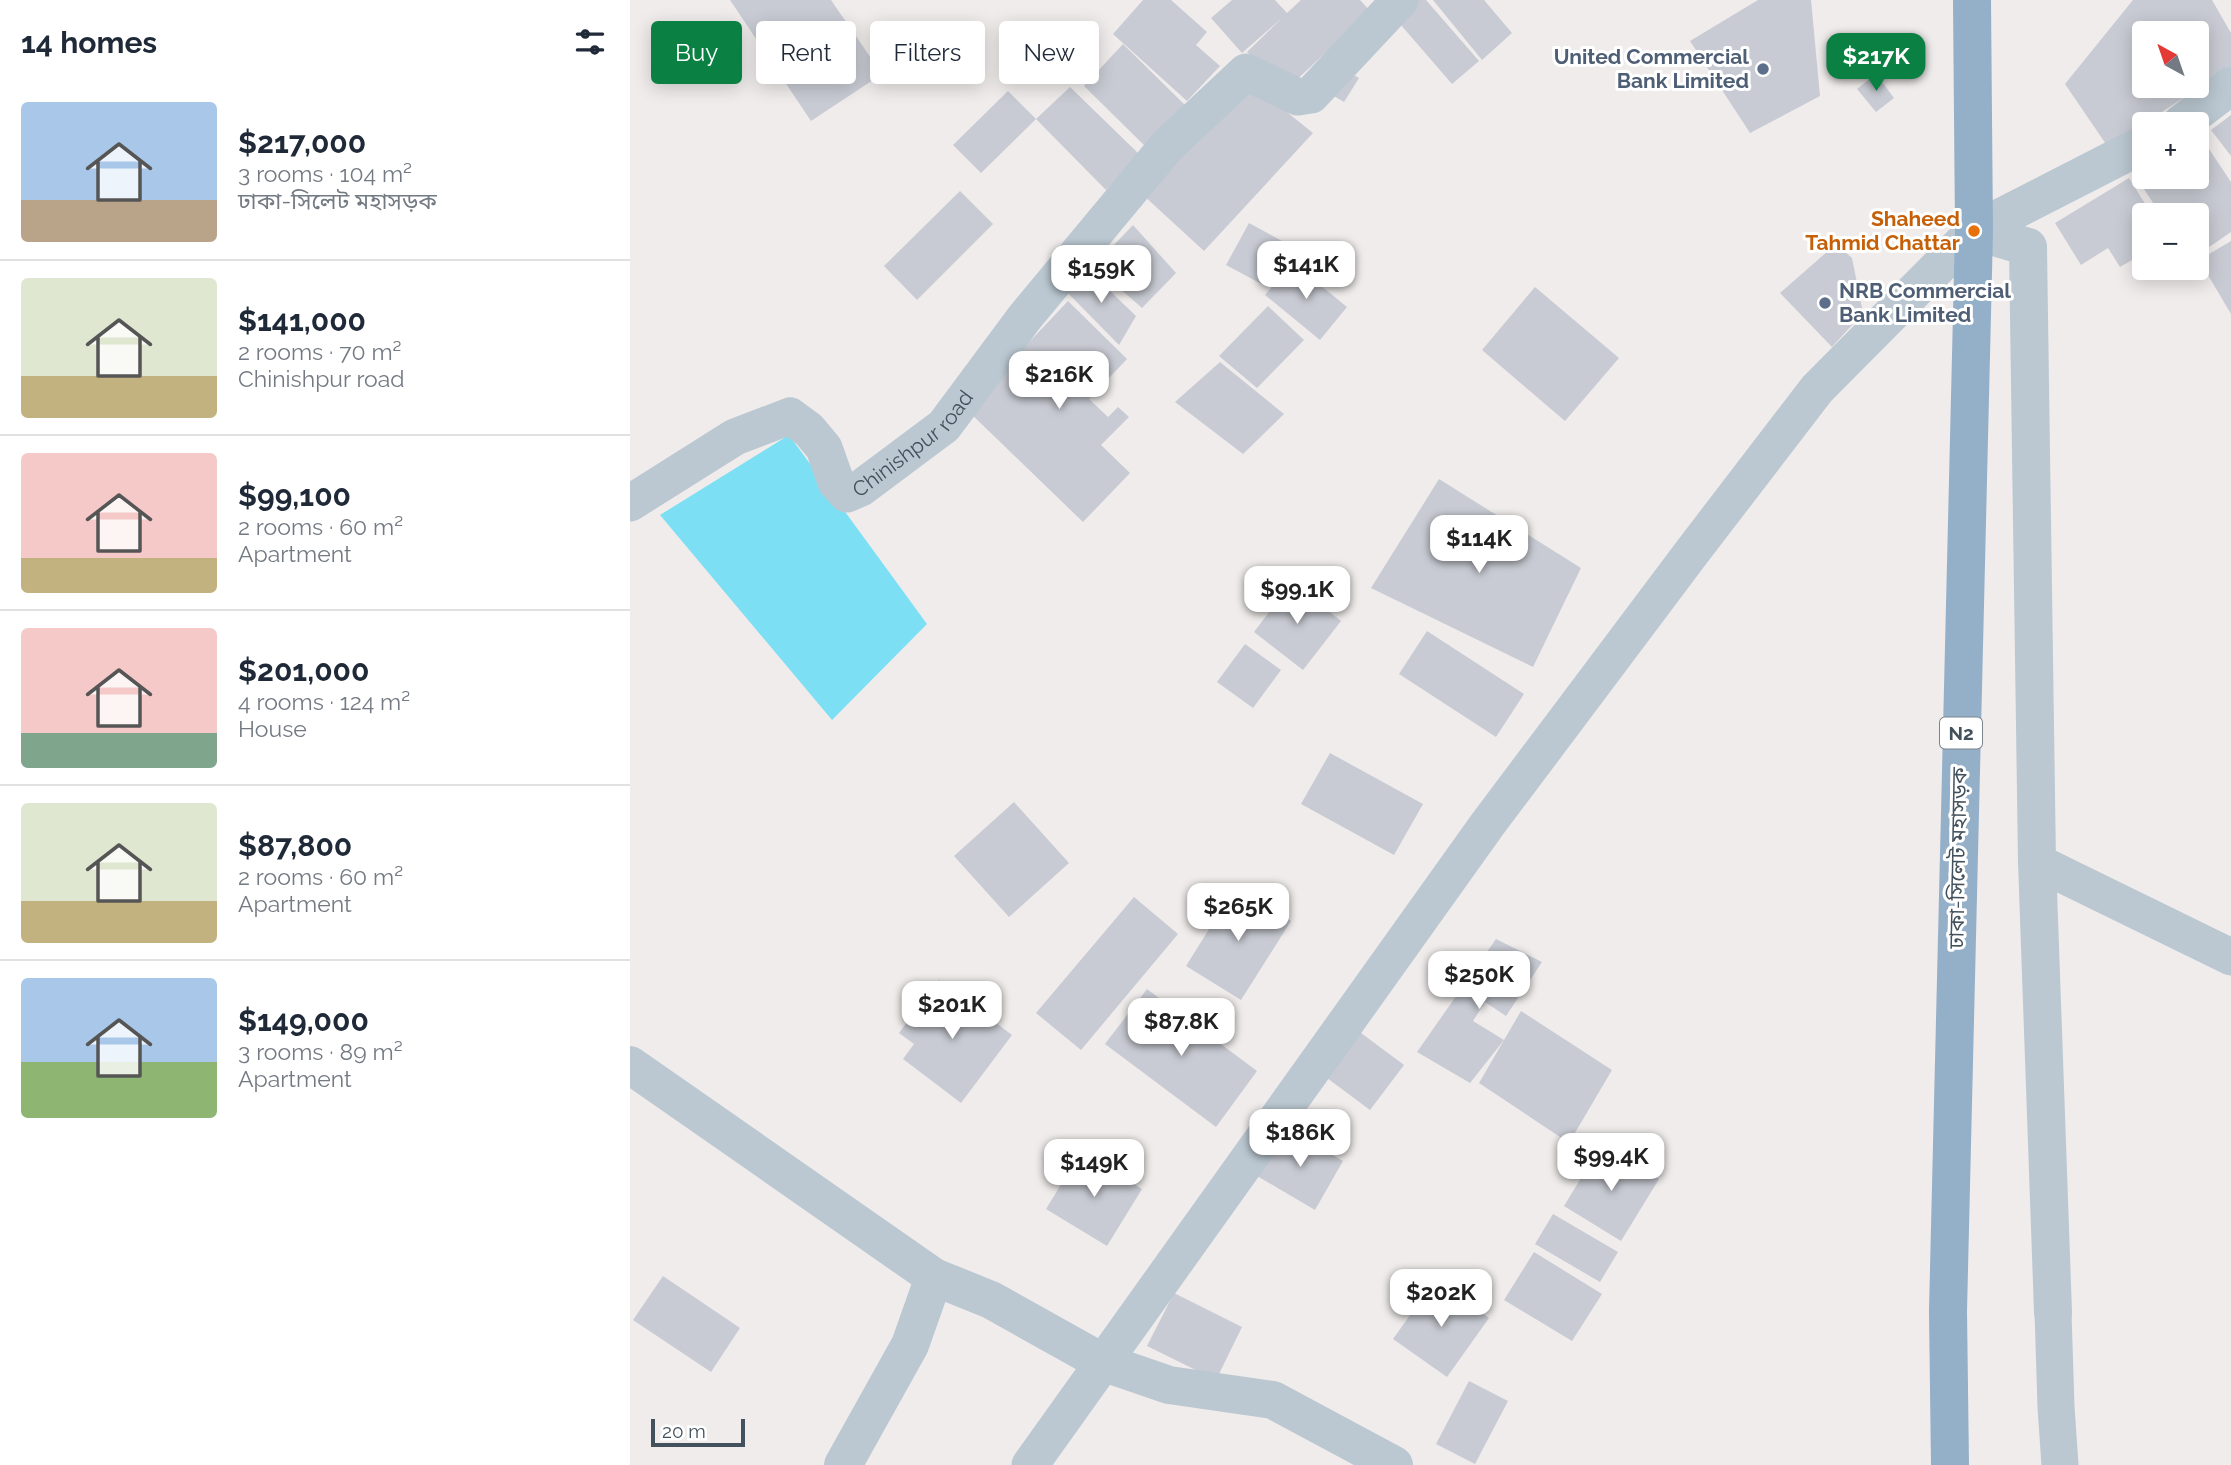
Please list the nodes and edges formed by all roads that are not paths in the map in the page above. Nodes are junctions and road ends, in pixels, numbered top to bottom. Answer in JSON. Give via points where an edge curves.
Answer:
{"nodes":[{"id":1,"x":1399,"y":0,"type":"edge"},
{"id":2,"x":1972,"y":0,"type":"edge"},
{"id":3,"x":2231,"y":86,"type":"edge"},
{"id":4,"x":2197,"y":112,"type":"edge"},
{"id":5,"x":2132,"y":150,"type":"edge"},
{"id":6,"x":1974,"y":230,"type":"junction"},
{"id":7,"x":630,"y":503,"type":"edge"},
{"id":8,"x":2037,"y":862,"type":"junction"},
{"id":9,"x":2231,"y":957,"type":"edge"},
{"id":10,"x":630,"y":1065,"type":"edge"},
{"id":11,"x":934,"y":1277,"type":"junction"},
{"id":12,"x":2053,"y":1312,"type":"joint"},
{"id":13,"x":1102,"y":1362,"type":"junction"},
{"id":14,"x":843,"y":1465,"type":"edge"},
{"id":15,"x":1030,"y":1465,"type":"edge"},
{"id":16,"x":1394,"y":1465,"type":"edge"},
{"id":17,"x":1950,"y":1465,"type":"edge"},
{"id":18,"x":2060,"y":1465,"type":"edge"}],
"edges":[{"from":1,"to":7,"type":"street","name":"Chinishpur road","via":[[1311,95],[1298,97],[1246,72],[1167,146],[1025,317],[944,426],[861,488],[847,495],[835,482],[824,448],[790,416],[734,437]]},
{"from":2,"to":6,"type":"highway","name":"ঢাকা-সিলেট মহাসড়ক","number":"N2"},
{"from":3,"to":4,"type":"street"},
{"from":5,"to":6,"type":"street"},
{"from":6,"to":8,"type":"street","via":[[2028,247]]},
{"from":6,"to":13,"type":"street","via":[[1817,389],[1488,825]]},
{"from":6,"to":17,"type":"highway","name":"ঢাকা-সিলেট মহাসড়ক","number":"N2","via":[[1948,1284]]},
{"from":8,"to":9,"type":"street"},
{"from":8,"to":12,"type":"street"},
{"from":10,"to":11,"type":"street"},
{"from":11,"to":13,"type":"street","via":[[991,1300]]},
{"from":11,"to":14,"type":"street","via":[[910,1345]]},
{"from":12,"to":18,"type":"street"},
{"from":13,"to":15,"type":"street"},
{"from":13,"to":16,"type":"street","via":[[1170,1385],[1273,1400]]}]}
